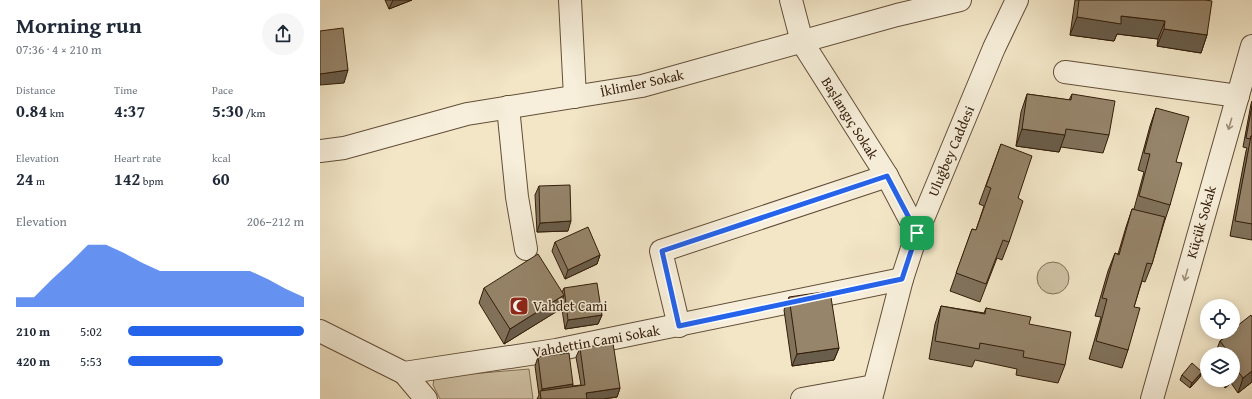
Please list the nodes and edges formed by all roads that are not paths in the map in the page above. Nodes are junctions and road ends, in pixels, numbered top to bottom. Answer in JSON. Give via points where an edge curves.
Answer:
{"nodes":[{"id":1,"x":570,"y":0,"type":"edge"},
{"id":2,"x":791,"y":0,"type":"edge"},
{"id":3,"x":960,"y":0,"type":"edge"},
{"id":4,"x":1017,"y":0,"type":"edge"},
{"id":5,"x":802,"y":42,"type":"junction"},
{"id":6,"x":1252,"y":46,"type":"edge"},
{"id":7,"x":1066,"y":72,"type":"dead end"},
{"id":8,"x":1244,"y":83,"type":"edge"},
{"id":9,"x":575,"y":96,"type":"junction"},
{"id":10,"x":508,"y":107,"type":"junction"},
{"id":11,"x":320,"y":151,"type":"edge"},
{"id":12,"x":887,"y":176,"type":"junction"},
{"id":13,"x":917,"y":233,"type":"junction"},
{"id":14,"x":526,"y":249,"type":"dead end"},
{"id":15,"x":902,"y":279,"type":"junction"},
{"id":16,"x":679,"y":326,"type":"junction"},
{"id":17,"x":320,"y":331,"type":"edge"},
{"id":18,"x":404,"y":373,"type":"junction"},
{"id":19,"x":872,"y":392,"type":"edge"},
{"id":20,"x":1154,"y":397,"type":"edge"},
{"id":21,"x":426,"y":399,"type":"edge"},
{"id":22,"x":802,"y":399,"type":"edge"}],
"edges":[{"from":1,"to":9,"type":"street"},
{"from":2,"to":5,"type":"street","name":"Başlangıç Sokak"},
{"from":3,"to":5,"type":"street","name":"İklimler Sokak"},
{"from":4,"to":13,"type":"street","name":"Uluğbey Caddesi","via":[[994,48]]},
{"from":5,"to":9,"type":"street","name":"İklimler Sokak","via":[[642,86]]},
{"from":5,"to":12,"type":"street","name":"Başlangıç Sokak"},
{"from":6,"to":8,"type":"street","name":"Küçük Sokak"},
{"from":7,"to":8,"type":"street"},
{"from":8,"to":20,"type":"street","name":"Küçük Sokak","one_way":true},
{"from":9,"to":10,"type":"street","name":"İklimler Sokak"},
{"from":10,"to":11,"type":"street","name":"İklimler Sokak","via":[[467,114],[344,148]]},
{"from":10,"to":14,"type":"street","via":[[517,197]]},
{"from":12,"to":13,"type":"street","name":"Başlangıç Sokak"},
{"from":12,"to":16,"type":"street","via":[[662,251]]},
{"from":13,"to":15,"type":"street","name":"Uluğbey Caddesi"},
{"from":15,"to":16,"type":"street","name":"Vahdettin Cami Sokak"},
{"from":15,"to":19,"type":"street","name":"Uluğbey Caddesi"},
{"from":16,"to":18,"type":"street","name":"Vahdettin Cami Sokak","via":[[556,350]]},
{"from":17,"to":18,"type":"street"},
{"from":18,"to":21,"type":"street"},
{"from":19,"to":22,"type":"street"}]}
